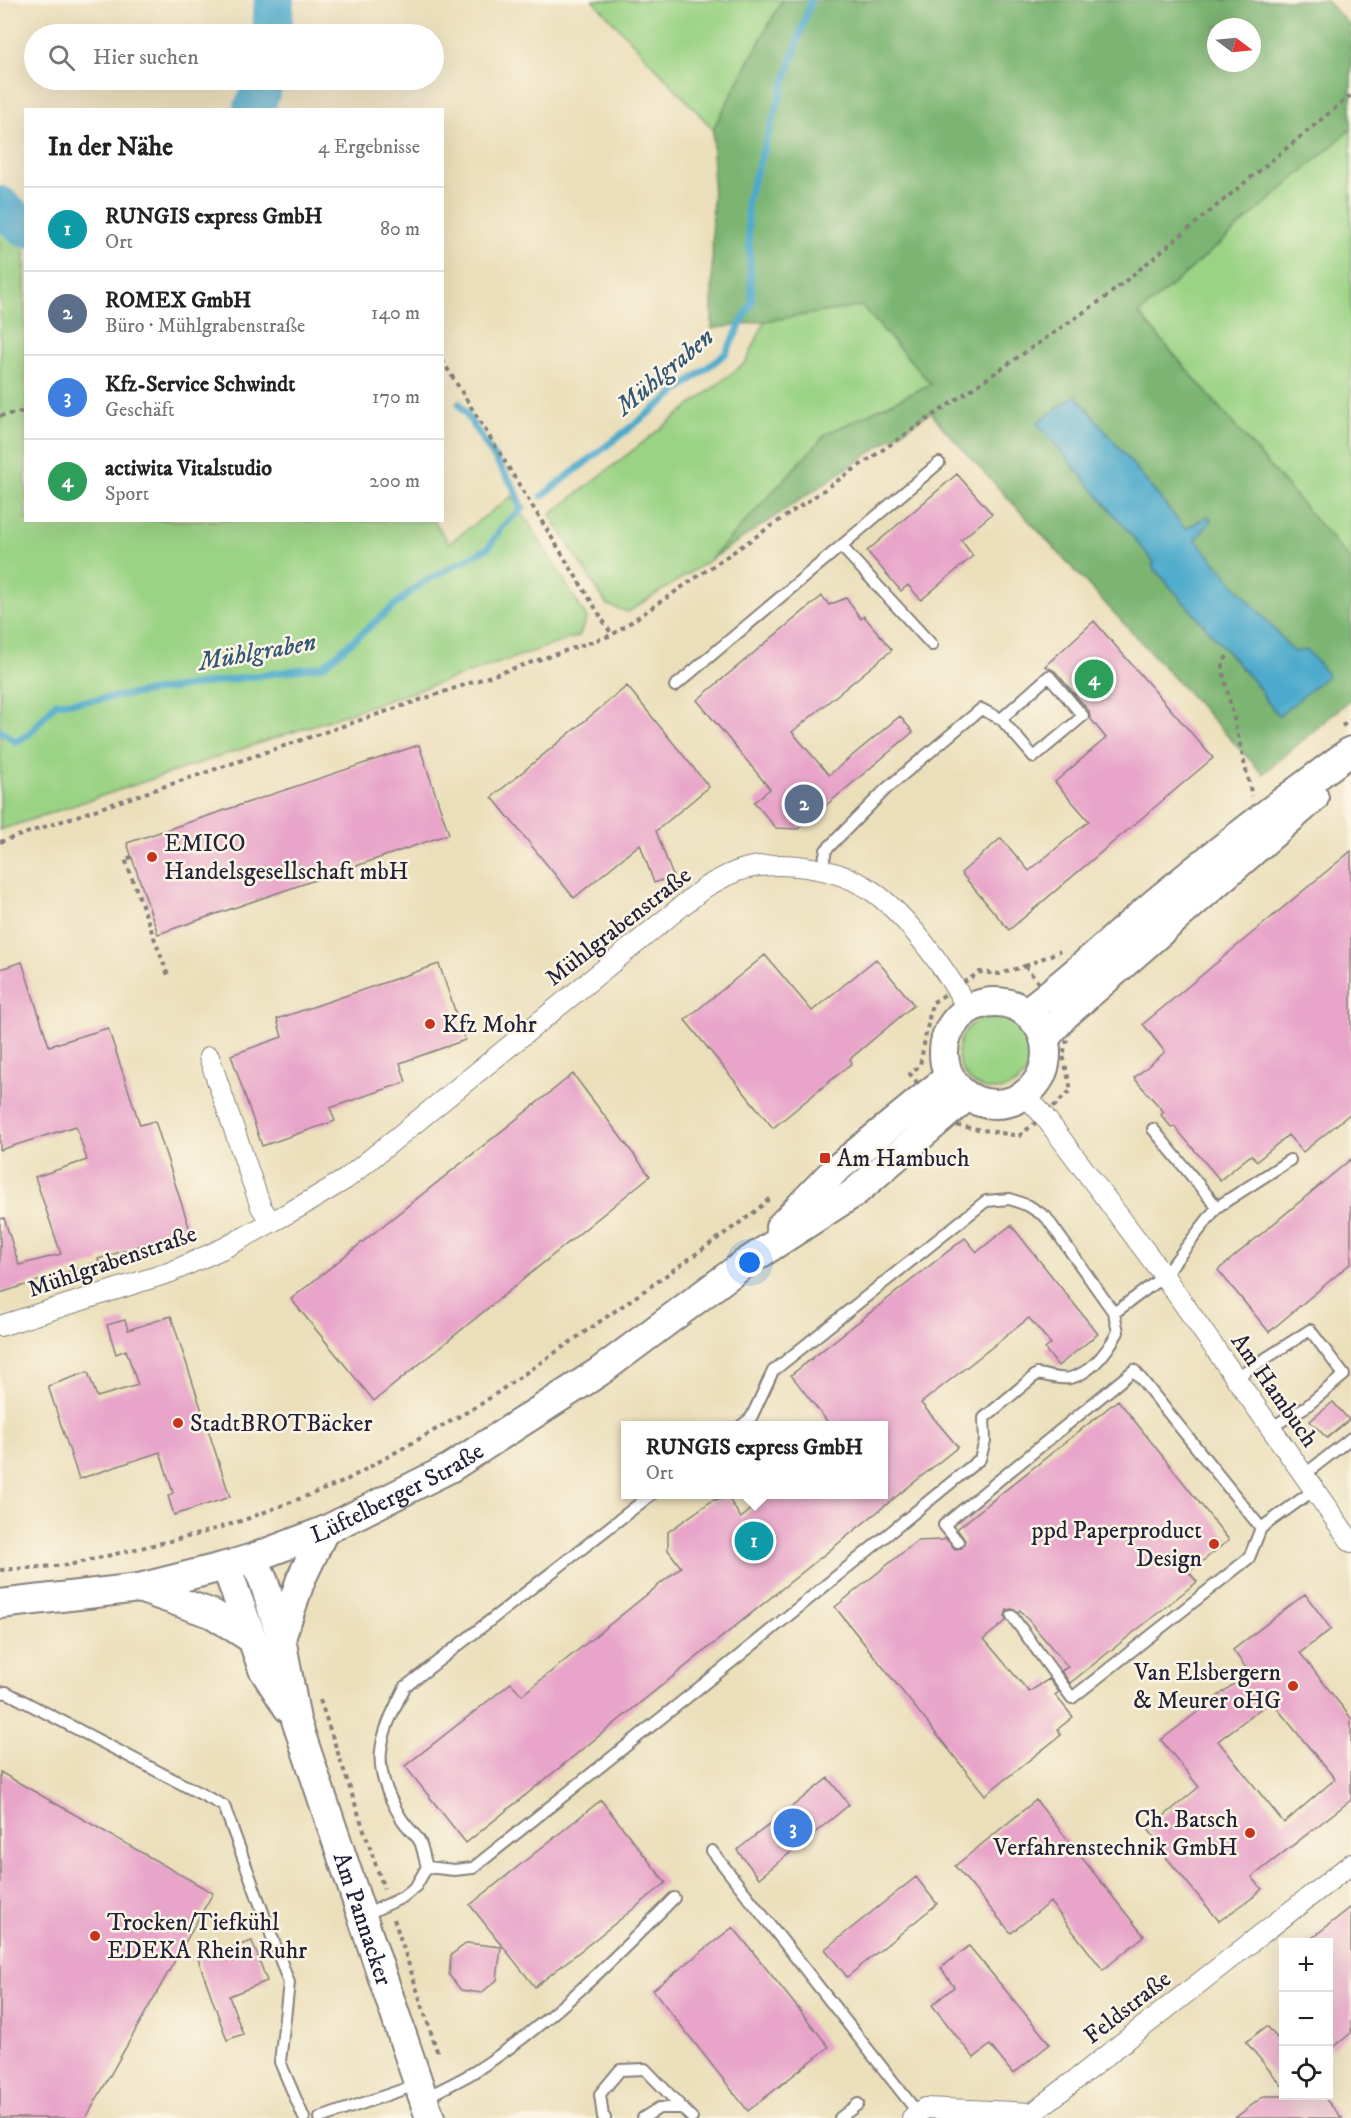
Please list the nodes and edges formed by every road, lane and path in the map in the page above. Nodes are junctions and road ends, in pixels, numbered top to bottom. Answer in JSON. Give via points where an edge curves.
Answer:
{"nodes":[{"id":1,"x":1351,"y":95,"type":"edge"},
{"id":2,"x":444,"y":363,"type":"edge"},
{"id":3,"x":24,"y":411,"type":"edge"},
{"id":4,"x":0,"y":416,"type":"edge"},
{"id":5,"x":939,"y":463,"type":"dead end"},
{"id":6,"x":841,"y":546,"type":"junction"},
{"id":7,"x":612,"y":635,"type":"junction"},
{"id":8,"x":932,"y":645,"type":"dead end"},
{"id":9,"x":1227,"y":656,"type":"dead end"},
{"id":10,"x":675,"y":687,"type":"dead end"},
{"id":11,"x":1001,"y":719,"type":"junction"},
{"id":12,"x":1351,"y":751,"type":"edge"},
{"id":13,"x":1351,"y":765,"type":"edge"},
{"id":14,"x":1257,"y":820,"type":"junction"},
{"id":15,"x":0,"y":842,"type":"edge"},
{"id":16,"x":132,"y":857,"type":"dead end"},
{"id":17,"x":822,"y":870,"type":"junction"},
{"id":18,"x":169,"y":978,"type":"dead end"},
{"id":19,"x":962,"y":998,"type":"junction"},
{"id":20,"x":1046,"y":1008,"type":"junction"},
{"id":21,"x":209,"y":1057,"type":"dead end"},
{"id":22,"x":902,"y":1081,"type":"dead end"},
{"id":23,"x":939,"y":1092,"type":"junction"},
{"id":24,"x":1025,"y":1095,"type":"junction"},
{"id":25,"x":1044,"y":1116,"type":"junction"},
{"id":26,"x":1153,"y":1129,"type":"dead end"},
{"id":27,"x":1290,"y":1160,"type":"dead end"},
{"id":28,"x":778,"y":1191,"type":"dead end"},
{"id":29,"x":1217,"y":1207,"type":"junction"},
{"id":30,"x":271,"y":1222,"type":"junction"},
{"id":31,"x":1164,"y":1276,"type":"junction"},
{"id":32,"x":1114,"y":1313,"type":"junction"},
{"id":33,"x":0,"y":1326,"type":"edge"},
{"id":34,"x":1235,"y":1378,"type":"junction"},
{"id":35,"x":747,"y":1421,"type":"edge"},
{"id":36,"x":1270,"y":1428,"type":"junction"},
{"id":37,"x":1351,"y":1438,"type":"edge"},
{"id":38,"x":1309,"y":1483,"type":"junction"},
{"id":39,"x":646,"y":1499,"type":"edge"},
{"id":40,"x":1261,"y":1528,"type":"junction"},
{"id":41,"x":324,"y":1531,"type":"junction"},
{"id":42,"x":958,"y":1542,"type":"dead end"},
{"id":43,"x":1351,"y":1542,"type":"edge"},
{"id":44,"x":253,"y":1558,"type":"junction"},
{"id":45,"x":226,"y":1566,"type":"junction"},
{"id":46,"x":0,"y":1570,"type":"edge"},
{"id":47,"x":139,"y":1588,"type":"junction"},
{"id":48,"x":0,"y":1604,"type":"edge"},
{"id":49,"x":1012,"y":1616,"type":"dead end"},
{"id":50,"x":281,"y":1638,"type":"junction"},
{"id":51,"x":252,"y":1640,"type":"junction"},
{"id":52,"x":0,"y":1692,"type":"edge"},
{"id":53,"x":296,"y":1720,"type":"junction"},
{"id":54,"x":712,"y":1851,"type":"dead end"},
{"id":55,"x":1351,"y":1864,"type":"edge"},
{"id":56,"x":427,"y":1867,"type":"junction"},
{"id":57,"x":674,"y":1898,"type":"dead end"},
{"id":58,"x":363,"y":1916,"type":"junction"},
{"id":59,"x":425,"y":2100,"type":"edge"},
{"id":60,"x":858,"y":2104,"type":"dead end"},
{"id":61,"x":683,"y":2108,"type":"junction"},
{"id":62,"x":915,"y":2116,"type":"edge"},
{"id":63,"x":1030,"y":2116,"type":"edge"},
{"id":64,"x":304,"y":2118,"type":"edge"},
{"id":65,"x":320,"y":2118,"type":"edge"},
{"id":66,"x":605,"y":2118,"type":"edge"},
{"id":67,"x":643,"y":2118,"type":"edge"},
{"id":68,"x":692,"y":2118,"type":"edge"},
{"id":69,"x":840,"y":2118,"type":"edge"}],
"edges":[{"from":1,"to":7,"type":"path","via":[[1106,297]]},
{"from":2,"to":7,"type":"path"},
{"from":3,"to":4,"type":"path"},
{"from":5,"to":6,"type":"lane"},
{"from":6,"to":8,"type":"lane"},
{"from":6,"to":10,"type":"lane"},
{"from":7,"to":15,"type":"path"},
{"from":9,"to":14,"type":"path","via":[[1223,672]]},
{"from":11,"to":11,"type":"lane","via":[[1049,676],[1083,716],[1034,757]]},
{"from":11,"to":17,"type":"lane","via":[[981,709],[886,789],[826,850]]},
{"from":12,"to":14,"type":"main road"},
{"from":13,"to":20,"type":"main road","via":[[1272,836]]},
{"from":14,"to":20,"type":"main road","via":[[1164,895]]},
{"from":16,"to":18,"type":"path","via":[[125,859]]},
{"from":17,"to":19,"type":"street","name":"Mühlgrabenstraße","via":[[866,887],[890,907],[913,931]]},
{"from":17,"to":30,"type":"street","name":"Mühlgrabenstraße","via":[[788,864],[743,869],[704,888],[362,1166]]},
{"from":19,"to":20,"type":"main road"},
{"from":19,"to":20,"type":"path","via":[[980,972],[1000,974],[1025,966]]},
{"from":19,"to":23,"type":"main road","via":[[943,1047]]},
{"from":19,"to":23,"type":"path","via":[[932,1003],[920,1065]]},
{"from":20,"to":24,"type":"main road","via":[[1044,1070]]},
{"from":20,"to":25,"type":"path","via":[[1071,1024],[1063,1054],[1071,1090]]},
{"from":21,"to":30,"type":"street","via":[[261,1207]]},
{"from":22,"to":23,"type":"path"},
{"from":23,"to":24,"type":"main road","via":[[996,1106]]},
{"from":23,"to":25,"type":"path","via":[[953,1125],[1019,1136]]},
{"from":23,"to":41,"type":"main road","name":"Lüftelberger Straße","via":[[834,1171],[744,1264],[599,1372],[450,1468]]},
{"from":24,"to":25,"type":"street","name":"Am Hambuch"},
{"from":25,"to":31,"type":"street","name":"Am Hambuch"},
{"from":26,"to":29,"type":"lane"},
{"from":27,"to":29,"type":"lane"},
{"from":28,"to":46,"type":"path","via":[[670,1273],[481,1404],[343,1482],[195,1535],[69,1565]]},
{"from":29,"to":31,"type":"lane"},
{"from":30,"to":33,"type":"street","name":"Mühlgrabenstraße","via":[[171,1272]]},
{"from":31,"to":32,"type":"lane"},
{"from":31,"to":34,"type":"street","name":"Am Hambuch"},
{"from":32,"to":35,"type":"lane","via":[[1046,1217],[1010,1199],[986,1201],[773,1371]]},
{"from":32,"to":56,"type":"lane","via":[[1118,1332],[1106,1352],[1083,1372],[1069,1378],[1037,1374],[984,1418],[985,1441],[980,1459],[739,1656],[473,1868]]},
{"from":34,"to":36,"type":"street","name":"Am Hambuch"},
{"from":34,"to":36,"type":"lane","via":[[1310,1330],[1344,1375],[1307,1406]]},
{"from":36,"to":38,"type":"street","name":"Am Hambuch"},
{"from":37,"to":38,"type":"lane"},
{"from":38,"to":40,"type":"lane"},
{"from":38,"to":43,"type":"street","name":"Am Hambuch"},
{"from":39,"to":56,"type":"lane","via":[[405,1687],[380,1746],[382,1782],[402,1820],[420,1842]]},
{"from":40,"to":42,"type":"lane","via":[[1134,1370],[944,1525]]},
{"from":40,"to":49,"type":"lane","via":[[1249,1558],[1072,1698]]},
{"from":41,"to":44,"type":"main road","name":"Lüftelberger Straße"},
{"from":41,"to":50,"type":"main road","via":[[301,1579]]},
{"from":44,"to":45,"type":"main road","name":"Lüftelberger Straße"},
{"from":44,"to":50,"type":"main road","name":"Am Pannacker"},
{"from":45,"to":47,"type":"main road","name":"Lüftelberger Straße"},
{"from":45,"to":51,"type":"main road","name":"Am Pannacker"},
{"from":47,"to":48,"type":"main road","name":"Lüftelberger Straße"},
{"from":47,"to":51,"type":"main road","via":[[213,1614]]},
{"from":50,"to":53,"type":"main road","name":"Am Pannacker"},
{"from":51,"to":53,"type":"main road","name":"Am Pannacker","via":[[263,1669]]},
{"from":52,"to":64,"type":"lane","via":[[224,1806],[289,1983],[280,2062]]},
{"from":53,"to":58,"type":"main road","name":"Am Pannacker"},
{"from":54,"to":62,"type":"lane"},
{"from":55,"to":63,"type":"street","name":"Feldstraße"},
{"from":56,"to":58,"type":"lane","via":[[416,1886],[403,1897]]},
{"from":57,"to":59,"type":"lane","via":[[543,2023],[474,2072]]},
{"from":58,"to":59,"type":"main road","name":"Am Pannacker"},
{"from":59,"to":65,"type":"lane"},
{"from":60,"to":69,"type":"lane"},
{"from":61,"to":66,"type":"lane","via":[[645,2068],[620,2070],[600,2094]]},
{"from":61,"to":67,"type":"lane","via":[[659,2108]]},
{"from":61,"to":68,"type":"lane"},
{"from":62,"to":63,"type":"street","name":"Feldstraße","via":[[925,2108]]}]}
